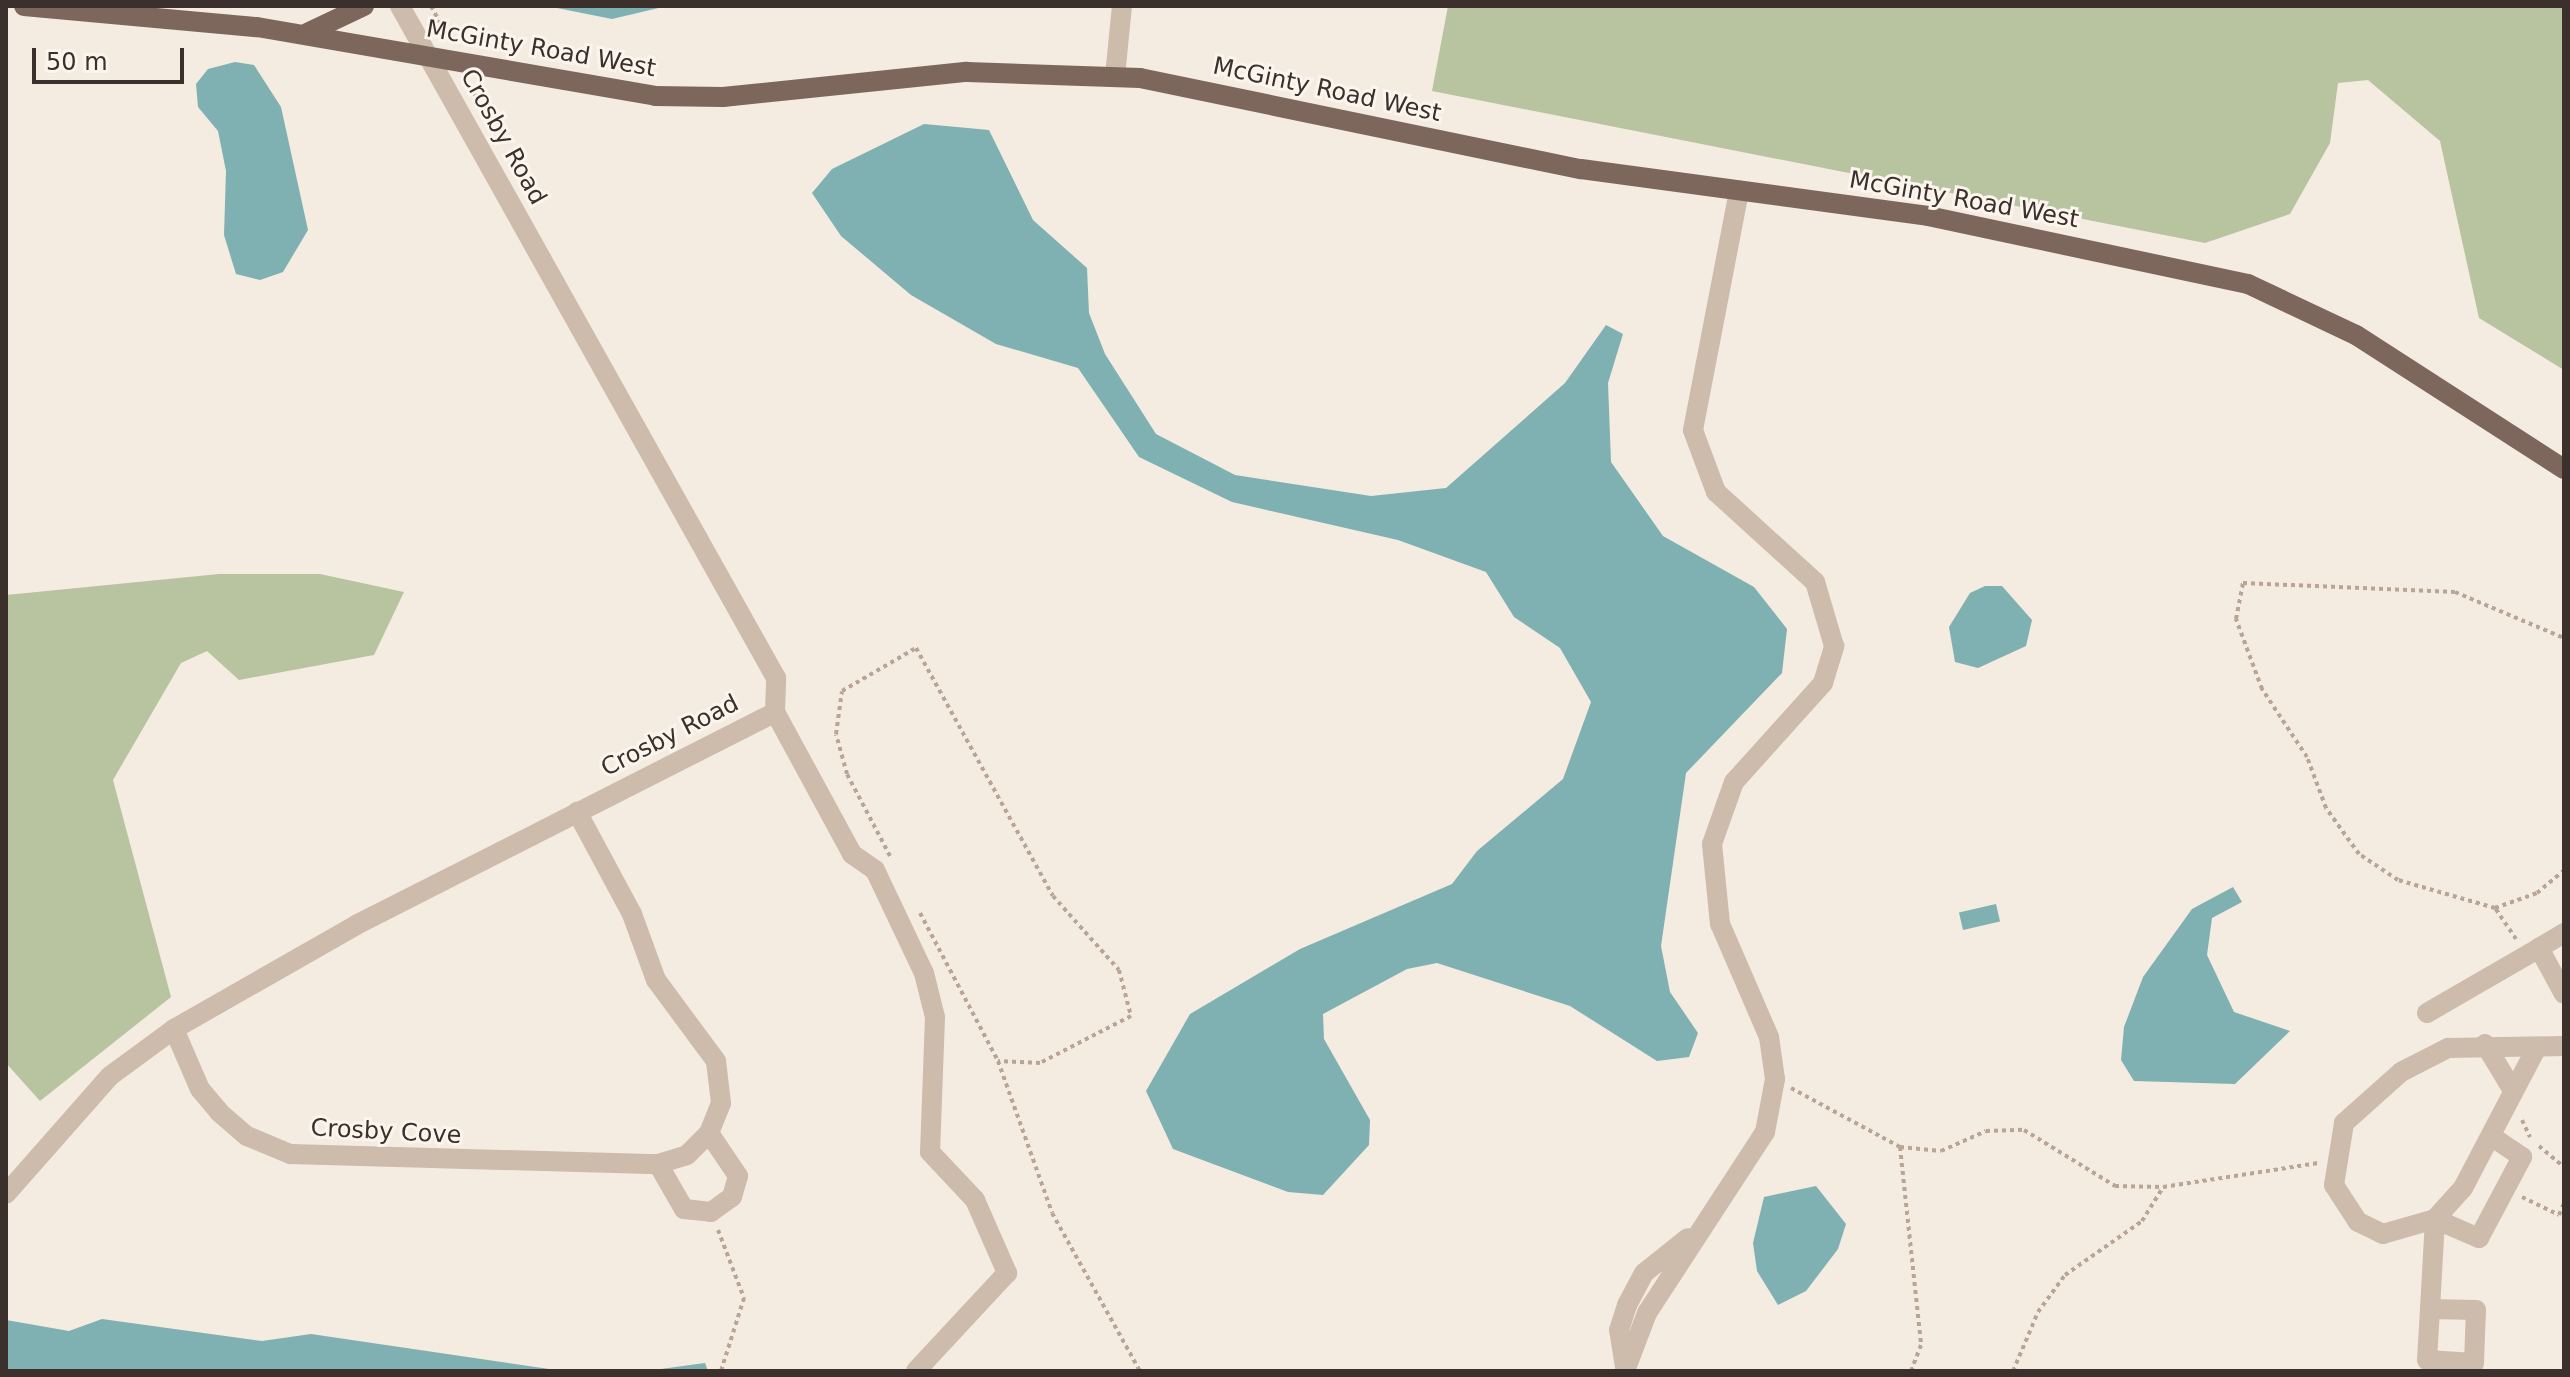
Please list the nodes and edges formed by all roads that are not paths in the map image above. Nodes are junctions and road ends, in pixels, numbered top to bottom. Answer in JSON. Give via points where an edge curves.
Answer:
{"nodes":[{"id":1,"x":24,"y":6,"type":"edge"},
{"id":2,"x":364,"y":6,"type":"edge"},
{"id":3,"x":400,"y":6,"type":"edge"},
{"id":4,"x":1122,"y":6,"type":"edge"},
{"id":5,"x":131,"y":11,"type":"edge"},
{"id":6,"x":299,"y":34,"type":"junction"},
{"id":7,"x":427,"y":55,"type":"junction"},
{"id":8,"x":1115,"y":76,"type":"junction"},
{"id":9,"x":1739,"y":190,"type":"junction"},
{"id":10,"x":2564,"y":469,"type":"edge"},
{"id":11,"x":775,"y":712,"type":"junction"},
{"id":12,"x":577,"y":812,"type":"junction"},
{"id":13,"x":2564,"y":933,"type":"edge"},
{"id":14,"x":2539,"y":948,"type":"junction"},
{"id":15,"x":2564,"y":994,"type":"edge"},
{"id":16,"x":2427,"y":1013,"type":"dead end"},
{"id":17,"x":174,"y":1029,"type":"junction"},
{"id":18,"x":2485,"y":1044,"type":"junction"},
{"id":19,"x":2564,"y":1046,"type":"edge"},
{"id":20,"x":2537,"y":1047,"type":"junction"},
{"id":21,"x":2512,"y":1089,"type":"junction"},
{"id":22,"x":709,"y":1133,"type":"junction"},
{"id":23,"x":2491,"y":1136,"type":"junction"},
{"id":24,"x":658,"y":1164,"type":"junction"},
{"id":25,"x":6,"y":1194,"type":"edge"},
{"id":26,"x":2435,"y":1219,"type":"junction"},
{"id":27,"x":2430,"y":1309,"type":"dead end"},
{"id":28,"x":1625,"y":1369,"type":"edge"},
{"id":29,"x":916,"y":1371,"type":"edge"}],
"edges":[{"from":1,"to":5,"type":"main road","name":"McGinty Road West"},
{"from":2,"to":6,"type":"main road","via":[[341,23]]},
{"from":3,"to":7,"type":"street","name":"Crosby Road"},
{"from":4,"to":8,"type":"street"},
{"from":5,"to":6,"type":"main road","name":"McGinty Road West"},
{"from":6,"to":7,"type":"main road","name":"McGinty Road West"},
{"from":7,"to":8,"type":"main road","name":"McGinty Road West","via":[[655,96],[723,97],[967,72]]},
{"from":7,"to":11,"type":"street","name":"Crosby Road","via":[[776,678]]},
{"from":8,"to":9,"type":"main road","name":"McGinty Road West","via":[[1581,169]]},
{"from":9,"to":10,"type":"main road","name":"McGinty Road West","via":[[1928,216],[2248,284],[2356,335]]},
{"from":9,"to":28,"type":"street","via":[[1693,430],[1716,492],[1815,582],[1834,646],[1823,683],[1734,782],[1712,844],[1720,924],[1769,1037],[1775,1079],[1765,1132],[1647,1313]]},
{"from":11,"to":12,"type":"street","name":"Crosby Road"},
{"from":11,"to":29,"type":"street","via":[[852,854],[875,870],[924,973],[935,1017],[930,1152],[975,1200],[1007,1273]]},
{"from":12,"to":17,"type":"street","name":"Crosby Road"},
{"from":12,"to":22,"type":"street","via":[[614,877],[656,980],[716,1061],[721,1103]]},
{"from":13,"to":14,"type":"street"},
{"from":14,"to":15,"type":"street"},
{"from":14,"to":16,"type":"street"},
{"from":17,"to":24,"type":"street","name":"Crosby Cove","via":[[200,1089],[219,1112],[247,1136],[290,1154]]},
{"from":17,"to":25,"type":"street","name":"Crosby Road","via":[[110,1076]]},
{"from":18,"to":20,"type":"street"},
{"from":18,"to":21,"type":"street"},
{"from":18,"to":26,"type":"street","via":[[2448,1048],[2401,1072],[2344,1123],[2334,1185],[2358,1222],[2383,1234]]},
{"from":19,"to":20,"type":"street"},
{"from":20,"to":21,"type":"street"},
{"from":21,"to":23,"type":"street"},
{"from":22,"to":24,"type":"street","name":"Crosby Cove","via":[[687,1155]]},
{"from":22,"to":24,"type":"street","via":[[738,1176],[732,1197],[711,1212],[684,1209]]},
{"from":23,"to":26,"type":"street","via":[[2463,1188]]},
{"from":23,"to":26,"type":"street","via":[[2522,1157],[2479,1238]]},
{"from":26,"to":27,"type":"street"}]}
